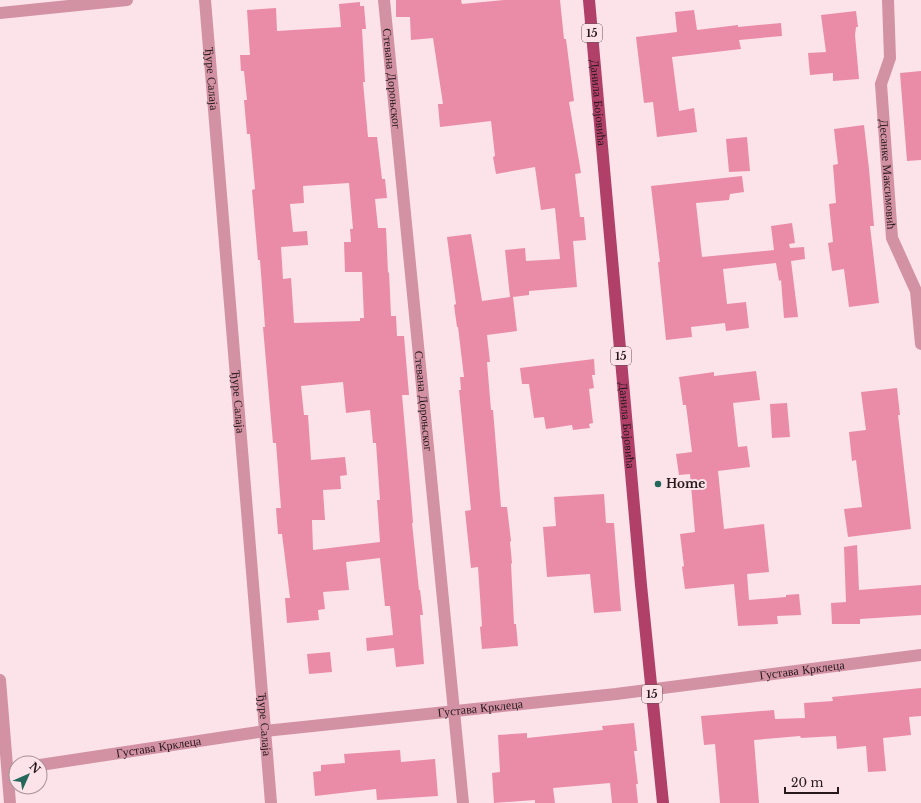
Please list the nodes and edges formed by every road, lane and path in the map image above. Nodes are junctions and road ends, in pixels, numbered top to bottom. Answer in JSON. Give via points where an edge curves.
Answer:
{"nodes":[{"id":1,"x":128,"y":0,"type":"edge"},
{"id":2,"x":205,"y":0,"type":"edge"},
{"id":3,"x":384,"y":0,"type":"edge"},
{"id":4,"x":590,"y":0,"type":"edge"},
{"id":5,"x":888,"y":0,"type":"edge"},
{"id":6,"x":0,"y":13,"type":"edge"},
{"id":7,"x":921,"y":344,"type":"edge"},
{"id":8,"x":921,"y":655,"type":"edge"},
{"id":9,"x":0,"y":680,"type":"edge"},
{"id":10,"x":652,"y":690,"type":"junction"},
{"id":11,"x":454,"y":712,"type":"junction"},
{"id":12,"x":265,"y":731,"type":"junction"},
{"id":13,"x":48,"y":764,"type":"edge"},
{"id":14,"x":8,"y":770,"type":"edge"},
{"id":15,"x":271,"y":803,"type":"edge"},
{"id":16,"x":463,"y":803,"type":"edge"},
{"id":17,"x":663,"y":803,"type":"edge"}],
"edges":[{"from":1,"to":6,"type":"street"},
{"from":2,"to":12,"type":"street","name":"Ђуре Салаја"},
{"from":3,"to":11,"type":"street","name":"Стевана Дороњског"},
{"from":4,"to":10,"type":"main road","name":"Данила Бојовића","number":"15"},
{"from":5,"to":7,"type":"street","name":"Десанке Максимовић","via":[[890,58],[881,84],[892,238],[916,291]]},
{"from":8,"to":10,"type":"street","name":"Густава Крклеца"},
{"from":9,"to":14,"type":"street"},
{"from":10,"to":11,"type":"street","name":"Густава Крклеца"},
{"from":10,"to":17,"type":"main road","name":"Данила Бојовића","number":"15"},
{"from":11,"to":12,"type":"street","name":"Густава Крклеца"},
{"from":11,"to":16,"type":"street","name":"Стевана Дороњског"},
{"from":12,"to":13,"type":"street","name":"Густава Крклеца"},
{"from":12,"to":15,"type":"street","name":"Ђуре Салаја"}]}
